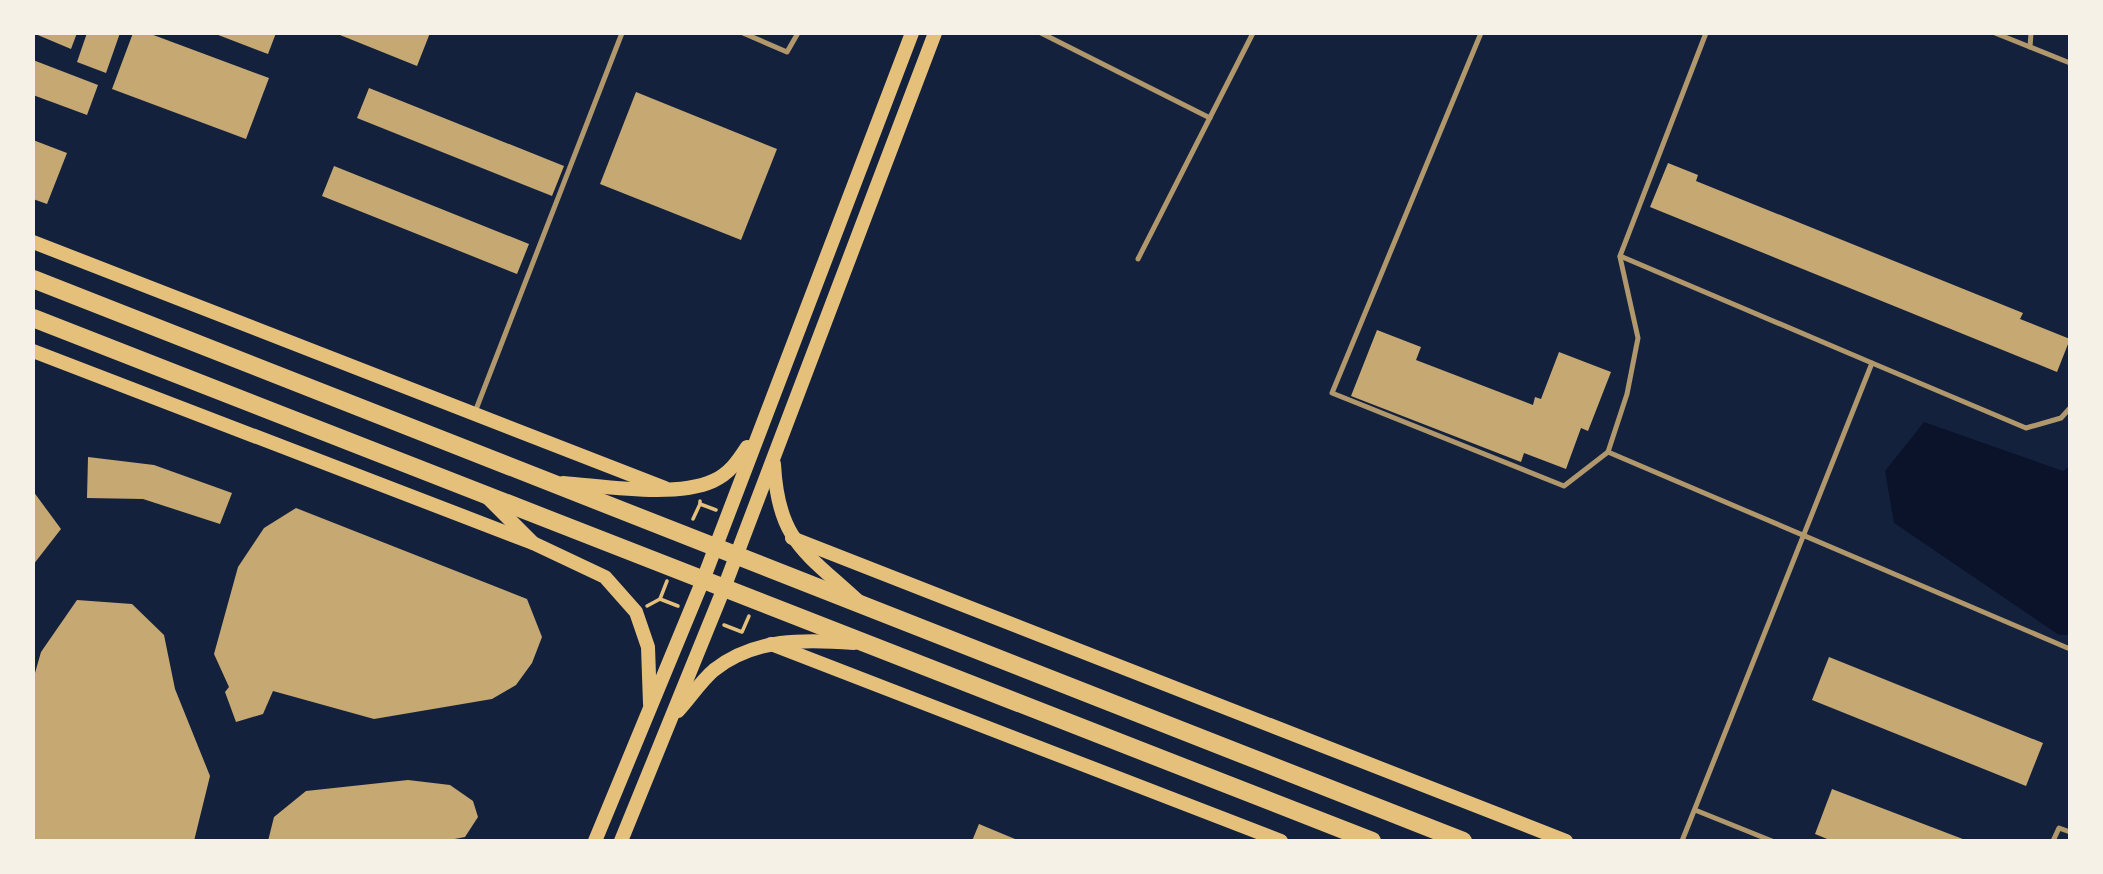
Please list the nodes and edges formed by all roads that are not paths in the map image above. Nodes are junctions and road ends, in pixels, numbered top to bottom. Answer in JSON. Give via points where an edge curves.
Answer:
{"nodes":[{"id":1,"x":622,"y":33,"type":"edge"},
{"id":2,"x":743,"y":33,"type":"edge"},
{"id":3,"x":798,"y":33,"type":"edge"},
{"id":4,"x":912,"y":33,"type":"edge"},
{"id":5,"x":936,"y":33,"type":"edge"},
{"id":6,"x":1041,"y":33,"type":"edge"},
{"id":7,"x":1253,"y":33,"type":"edge"},
{"id":8,"x":1481,"y":33,"type":"edge"},
{"id":9,"x":1706,"y":33,"type":"edge"},
{"id":10,"x":1995,"y":33,"type":"edge"},
{"id":11,"x":2031,"y":33,"type":"edge"},
{"id":12,"x":2030,"y":47,"type":"junction"},
{"id":13,"x":2070,"y":63,"type":"edge"},
{"id":14,"x":1210,"y":118,"type":"junction"},
{"id":15,"x":33,"y":242,"type":"edge"},
{"id":16,"x":1620,"y":257,"type":"junction"},
{"id":17,"x":1138,"y":259,"type":"dead end"},
{"id":18,"x":33,"y":279,"type":"edge"},
{"id":19,"x":33,"y":318,"type":"edge"},
{"id":20,"x":33,"y":351,"type":"edge"},
{"id":21,"x":1872,"y":363,"type":"junction"},
{"id":22,"x":2070,"y":408,"type":"edge"},
{"id":23,"x":474,"y":414,"type":"junction"},
{"id":24,"x":762,"y":426,"type":"junction"},
{"id":25,"x":1608,"y":452,"type":"junction"},
{"id":26,"x":774,"y":457,"type":"junction"},
{"id":27,"x":552,"y":482,"type":"junction"},
{"id":28,"x":665,"y":488,"type":"junction"},
{"id":29,"x":480,"y":490,"type":"junction"},
{"id":30,"x":1803,"y":537,"type":"junction"},
{"id":31,"x":792,"y":538,"type":"junction"},
{"id":32,"x":533,"y":543,"type":"junction"},
{"id":33,"x":716,"y":546,"type":"junction"},
{"id":34,"x":736,"y":556,"type":"junction"},
{"id":35,"x":703,"y":580,"type":"junction"},
{"id":36,"x":724,"y":588,"type":"junction"},
{"id":37,"x":864,"y":606,"type":"junction"},
{"id":38,"x":771,"y":644,"type":"junction"},
{"id":39,"x":869,"y":645,"type":"junction"},
{"id":40,"x":2070,"y":649,"type":"edge"},
{"id":41,"x":650,"y":711,"type":"junction"},
{"id":42,"x":670,"y":719,"type":"junction"},
{"id":43,"x":1695,"y":810,"type":"junction"},
{"id":44,"x":2070,"y":832,"type":"edge"},
{"id":45,"x":595,"y":841,"type":"edge"},
{"id":46,"x":621,"y":841,"type":"edge"},
{"id":47,"x":1281,"y":841,"type":"edge"},
{"id":48,"x":1372,"y":841,"type":"edge"},
{"id":49,"x":1463,"y":841,"type":"edge"},
{"id":50,"x":1566,"y":841,"type":"edge"},
{"id":51,"x":1682,"y":841,"type":"edge"},
{"id":52,"x":1772,"y":841,"type":"edge"},
{"id":53,"x":2053,"y":841,"type":"edge"}],
"edges":[{"from":1,"to":23,"type":"lane"},
{"from":2,"to":3,"type":"lane","via":[[787,52]]},
{"from":4,"to":24,"type":"main road"},
{"from":5,"to":26,"type":"main road"},
{"from":6,"to":14,"type":"lane"},
{"from":7,"to":14,"type":"lane"},
{"from":8,"to":25,"type":"lane","via":[[1332,393],[1564,486]]},
{"from":9,"to":16,"type":"lane"},
{"from":10,"to":12,"type":"lane"},
{"from":11,"to":12,"type":"lane"},
{"from":12,"to":13,"type":"lane"},
{"from":14,"to":17,"type":"lane"},
{"from":15,"to":23,"type":"main road"},
{"from":16,"to":21,"type":"lane"},
{"from":16,"to":25,"type":"lane","via":[[1638,338],[1628,394]]},
{"from":18,"to":27,"type":"main road"},
{"from":19,"to":29,"type":"main road"},
{"from":20,"to":32,"type":"main road"},
{"from":21,"to":22,"type":"lane","via":[[2026,428],[2062,418]]},
{"from":21,"to":30,"type":"lane"},
{"from":23,"to":28,"type":"main road"},
{"from":24,"to":28,"type":"main road","via":[[736,465],[715,480]]},
{"from":24,"to":33,"type":"main road"},
{"from":25,"to":30,"type":"lane"},
{"from":26,"to":31,"type":"main road","via":[[776,495]]},
{"from":26,"to":34,"type":"main road"},
{"from":27,"to":28,"type":"main road"},
{"from":27,"to":33,"type":"main road"},
{"from":29,"to":32,"type":"main road"},
{"from":29,"to":35,"type":"main road"},
{"from":30,"to":40,"type":"lane"},
{"from":30,"to":43,"type":"lane"},
{"from":31,"to":37,"type":"main road"},
{"from":31,"to":50,"type":"main road"},
{"from":32,"to":41,"type":"main road","via":[[605,577],[636,612],[648,648]]},
{"from":33,"to":34,"type":"main road"},
{"from":33,"to":35,"type":"main road"},
{"from":34,"to":36,"type":"main road"},
{"from":34,"to":37,"type":"main road"},
{"from":35,"to":36,"type":"main road"},
{"from":35,"to":41,"type":"main road"},
{"from":36,"to":39,"type":"main road"},
{"from":36,"to":42,"type":"main road"},
{"from":37,"to":49,"type":"main road"},
{"from":38,"to":39,"type":"main road","via":[[812,639]]},
{"from":38,"to":42,"type":"main road","via":[[751,649],[713,671]]},
{"from":38,"to":47,"type":"main road"},
{"from":39,"to":48,"type":"main road"},
{"from":41,"to":45,"type":"main road"},
{"from":42,"to":46,"type":"main road"},
{"from":43,"to":51,"type":"lane"},
{"from":43,"to":52,"type":"lane"},
{"from":44,"to":53,"type":"lane","via":[[2059,828]]}]}
